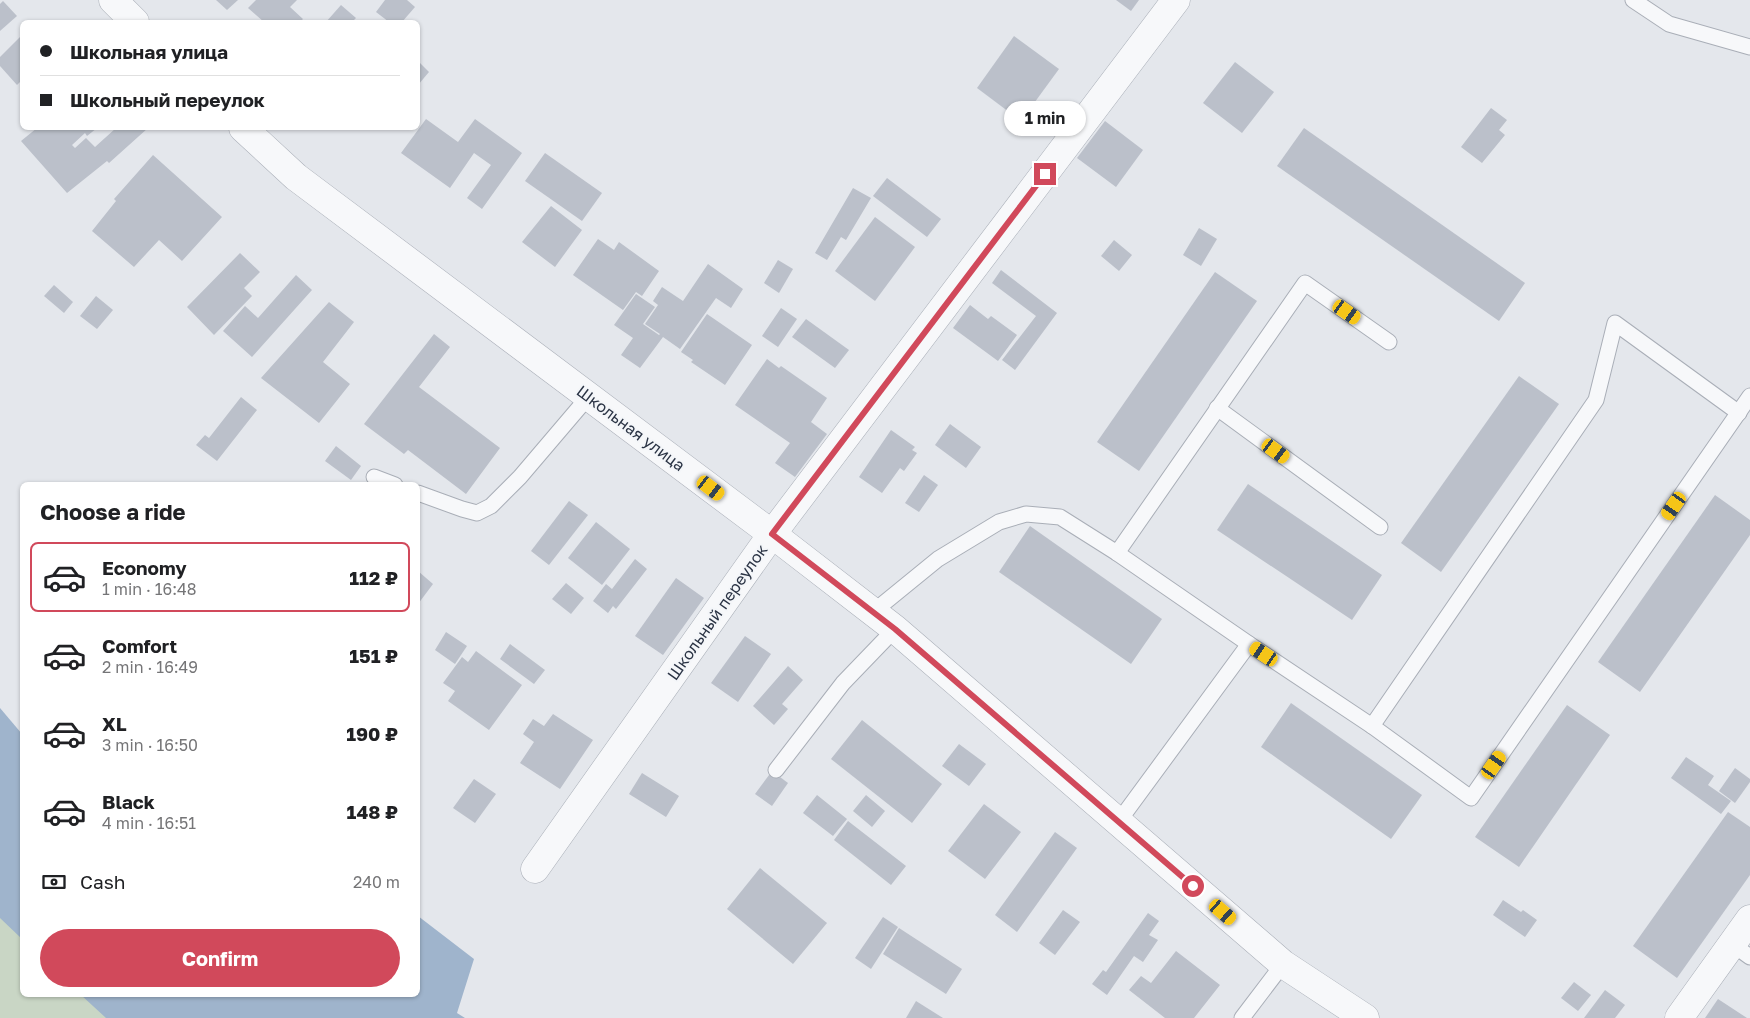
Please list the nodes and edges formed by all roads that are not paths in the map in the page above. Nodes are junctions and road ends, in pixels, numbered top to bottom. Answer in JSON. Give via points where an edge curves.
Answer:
{"nodes":[{"id":1,"x":113,"y":0,"type":"edge"},
{"id":2,"x":1176,"y":0,"type":"edge"},
{"id":3,"x":1633,"y":0,"type":"edge"},
{"id":4,"x":133,"y":20,"type":"edge"},
{"id":5,"x":1750,"y":47,"type":"edge"},
{"id":6,"x":245,"y":130,"type":"edge"},
{"id":7,"x":1389,"y":342,"type":"dead end"},
{"id":8,"x":589,"y":396,"type":"junction"},
{"id":9,"x":1750,"y":396,"type":"edge"},
{"id":10,"x":1217,"y":408,"type":"junction"},
{"id":11,"x":1739,"y":413,"type":"junction"},
{"id":12,"x":374,"y":477,"type":"dead end"},
{"id":13,"x":387,"y":482,"type":"edge"},
{"id":14,"x":420,"y":494,"type":"edge"},
{"id":15,"x":1380,"y":527,"type":"dead end"},
{"id":16,"x":772,"y":534,"type":"junction"},
{"id":17,"x":1117,"y":553,"type":"junction"},
{"id":18,"x":873,"y":612,"type":"junction"},
{"id":19,"x":895,"y":629,"type":"junction"},
{"id":20,"x":1249,"y":644,"type":"junction"},
{"id":21,"x":1372,"y":726,"type":"junction"},
{"id":22,"x":776,"y":770,"type":"dead end"},
{"id":23,"x":1119,"y":821,"type":"junction"},
{"id":24,"x":535,"y":869,"type":"dead end"},
{"id":25,"x":1750,"y":919,"type":"edge"},
{"id":26,"x":1741,"y":951,"type":"edge"},
{"id":27,"x":1283,"y":964,"type":"junction"},
{"id":28,"x":1242,"y":1018,"type":"edge"},
{"id":29,"x":1365,"y":1018,"type":"edge"},
{"id":30,"x":1679,"y":1018,"type":"edge"}],
"edges":[{"from":1,"to":4,"type":"street"},
{"from":2,"to":16,"type":"street","name":"Школьный переулок"},
{"from":3,"to":5,"type":"lane","via":[[1668,24]]},
{"from":6,"to":8,"type":"street","name":"Школьная улица","via":[[296,177]]},
{"from":7,"to":10,"type":"lane","via":[[1305,283]]},
{"from":8,"to":14,"type":"lane","via":[[520,478],[491,506],[476,513]]},
{"from":8,"to":16,"type":"street","name":"Школьная улица"},
{"from":9,"to":11,"type":"lane"},
{"from":10,"to":15,"type":"lane"},
{"from":10,"to":17,"type":"lane"},
{"from":11,"to":21,"type":"lane","via":[[1471,798]]},
{"from":11,"to":21,"type":"lane","via":[[1615,323],[1596,400]]},
{"from":12,"to":13,"type":"lane"},
{"from":16,"to":18,"type":"street","name":"Школьная улица"},
{"from":16,"to":24,"type":"street","name":"Школьный переулок"},
{"from":17,"to":18,"type":"lane","via":[[1060,517],[1026,514],[999,522],[938,559]]},
{"from":17,"to":20,"type":"lane"},
{"from":18,"to":19,"type":"street","name":"Школьная улица"},
{"from":19,"to":22,"type":"lane","via":[[843,683]]},
{"from":19,"to":23,"type":"street","name":"Школьная улица"},
{"from":20,"to":21,"type":"lane"},
{"from":20,"to":23,"type":"lane"},
{"from":23,"to":27,"type":"street","name":"Школьная улица"},
{"from":25,"to":26,"type":"street"},
{"from":26,"to":30,"type":"street"},
{"from":27,"to":28,"type":"lane"},
{"from":27,"to":29,"type":"street","name":"Школьная улица"}]}
